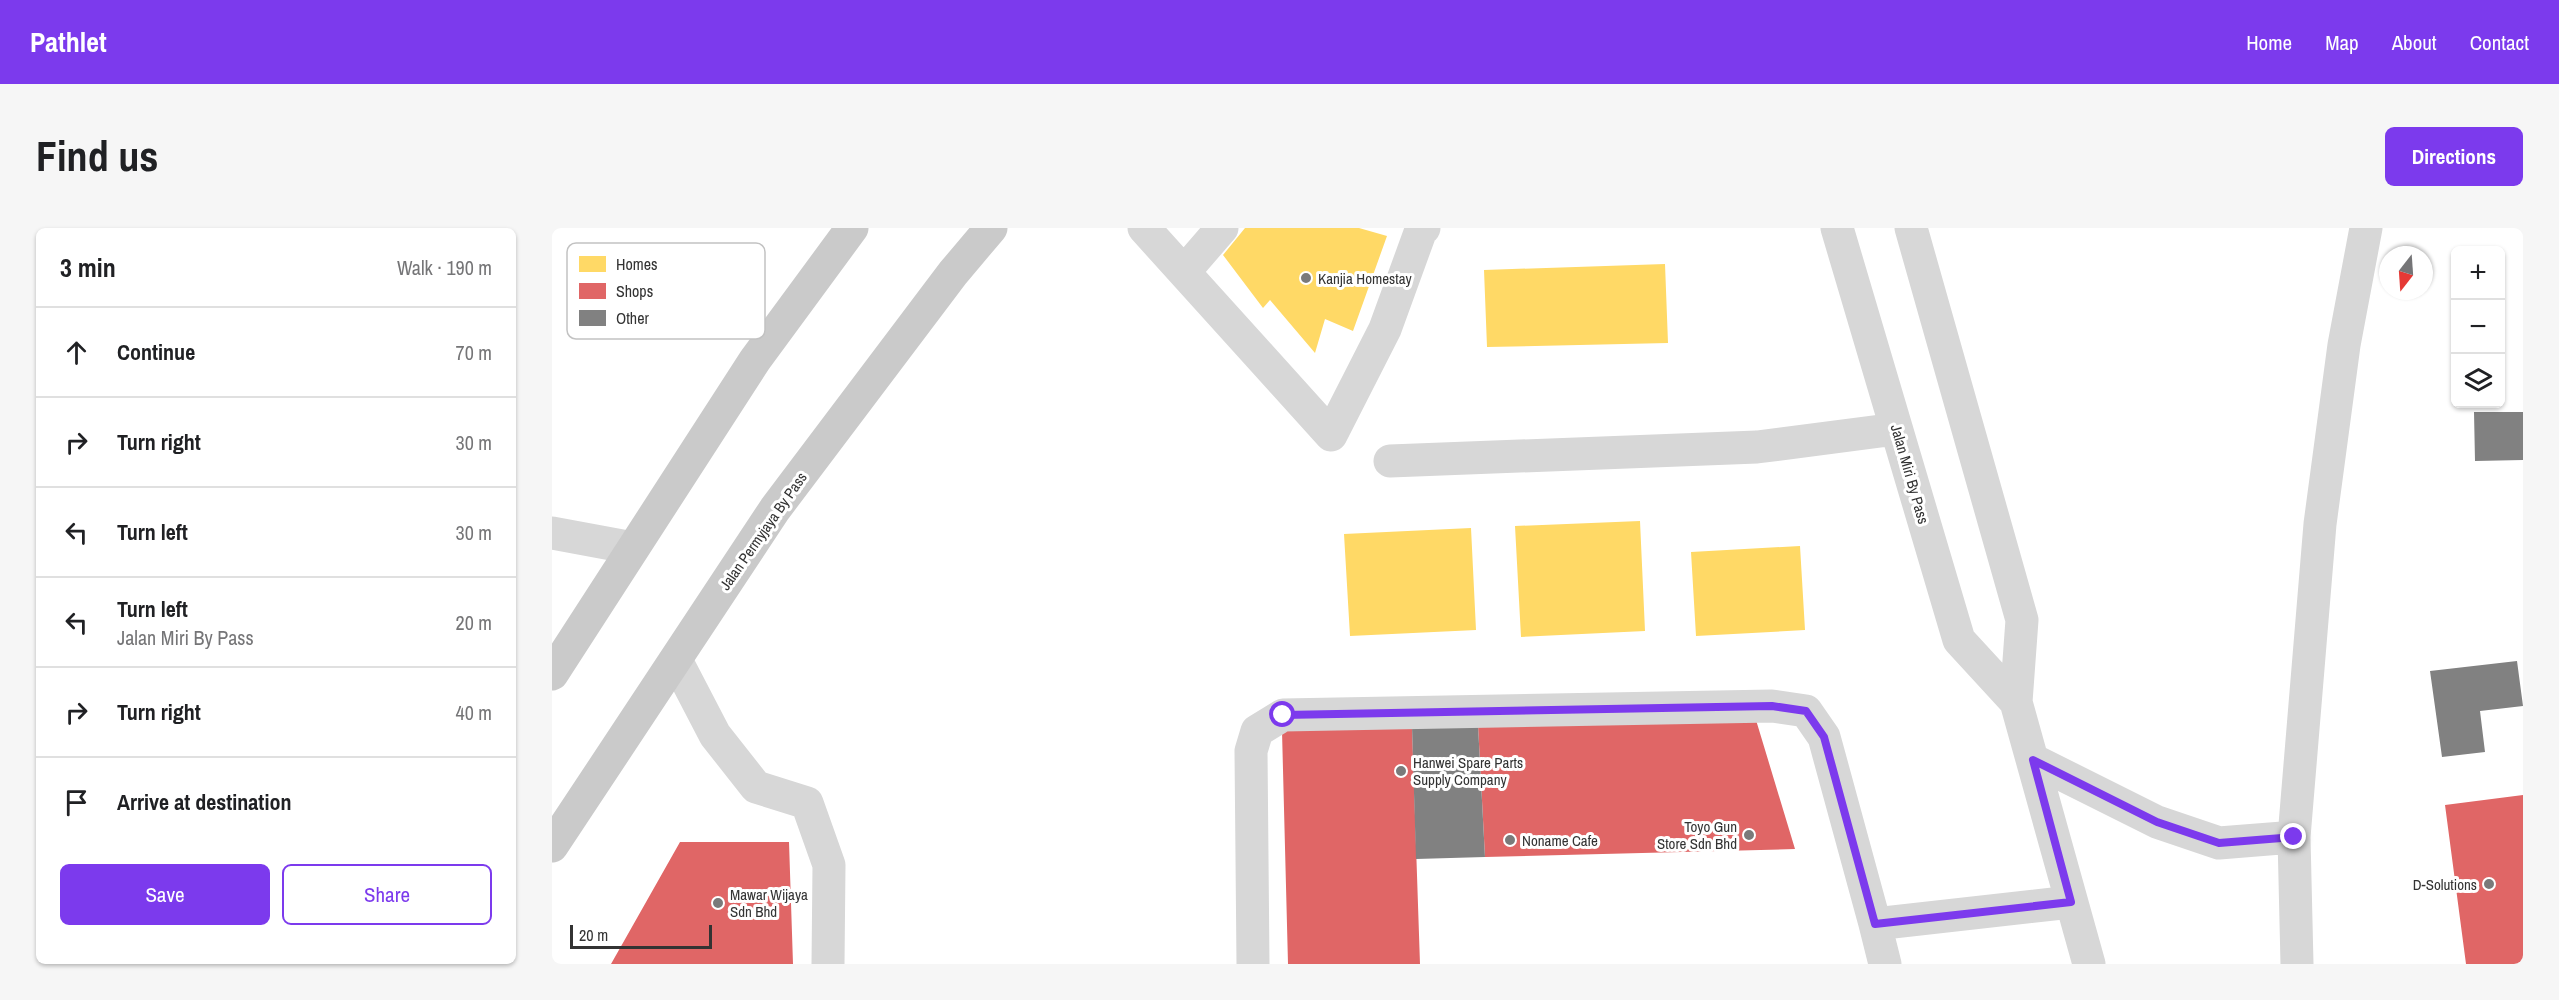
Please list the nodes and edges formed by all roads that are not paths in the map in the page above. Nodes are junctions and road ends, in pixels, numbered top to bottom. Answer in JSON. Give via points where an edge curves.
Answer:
{"nodes":[{"id":1,"x":852,"y":228,"type":"edge"},
{"id":2,"x":991,"y":228,"type":"edge"},
{"id":3,"x":1144,"y":228,"type":"edge"},
{"id":4,"x":1222,"y":228,"type":"edge"},
{"id":5,"x":1424,"y":228,"type":"edge"},
{"id":6,"x":1837,"y":228,"type":"edge"},
{"id":7,"x":1911,"y":228,"type":"edge"},
{"id":8,"x":2366,"y":228,"type":"edge"},
{"id":9,"x":1184,"y":272,"type":"junction"},
{"id":10,"x":1896,"y":429,"type":"junction"},
{"id":11,"x":1390,"y":461,"type":"dead end"},
{"id":12,"x":552,"y":533,"type":"edge"},
{"id":13,"x":633,"y":548,"type":"junction"},
{"id":14,"x":676,"y":660,"type":"junction"},
{"id":15,"x":552,"y":674,"type":"edge"},
{"id":16,"x":2016,"y":702,"type":"junction"},
{"id":17,"x":2033,"y":760,"type":"junction"},
{"id":18,"x":2294,"y":837,"type":"junction"},
{"id":19,"x":552,"y":846,"type":"edge"},
{"id":20,"x":2071,"y":902,"type":"junction"},
{"id":21,"x":1875,"y":924,"type":"junction"},
{"id":22,"x":828,"y":964,"type":"edge"},
{"id":23,"x":1253,"y":964,"type":"edge"},
{"id":24,"x":1885,"y":964,"type":"edge"},
{"id":25,"x":2089,"y":964,"type":"edge"},
{"id":26,"x":2297,"y":964,"type":"edge"}],
"edges":[{"from":1,"to":13,"type":"main road","via":[[755,360]]},
{"from":2,"to":14,"type":"main road","name":"Jalan Permyjaya By Pass","via":[[952,273],[775,509]]},
{"from":3,"to":9,"type":"street"},
{"from":4,"to":9,"type":"street"},
{"from":5,"to":9,"type":"street","via":[[1384,329],[1331,435]]},
{"from":6,"to":10,"type":"street","name":"Jalan Miri By Pass"},
{"from":7,"to":16,"type":"street","name":"Jalan Miri By Pass","via":[[2022,620]]},
{"from":8,"to":18,"type":"street","via":[[2344,345],[2320,524]]},
{"from":10,"to":11,"type":"street","via":[[1757,447]]},
{"from":10,"to":16,"type":"street","name":"Jalan Miri By Pass","via":[[1959,640]]},
{"from":12,"to":13,"type":"street"},
{"from":13,"to":15,"type":"main road"},
{"from":14,"to":19,"type":"main road","name":"Jalan Permyjaya By Pass"},
{"from":14,"to":22,"type":"street","via":[[716,735],[756,787],[807,803],[829,866]]},
{"from":16,"to":17,"type":"street","name":"Jalan Miri By Pass"},
{"from":17,"to":18,"type":"street","via":[[2157,822],[2219,843]]},
{"from":17,"to":20,"type":"street","name":"Jalan Miri By Pass"},
{"from":18,"to":26,"type":"street"},
{"from":20,"to":21,"type":"street"},
{"from":20,"to":25,"type":"street","name":"Jalan Miri By Pass"},
{"from":21,"to":23,"type":"street","via":[[1824,737],[1806,711],[1772,706],[1283,715],[1257,731],[1251,751]]},
{"from":21,"to":24,"type":"street"}]}
